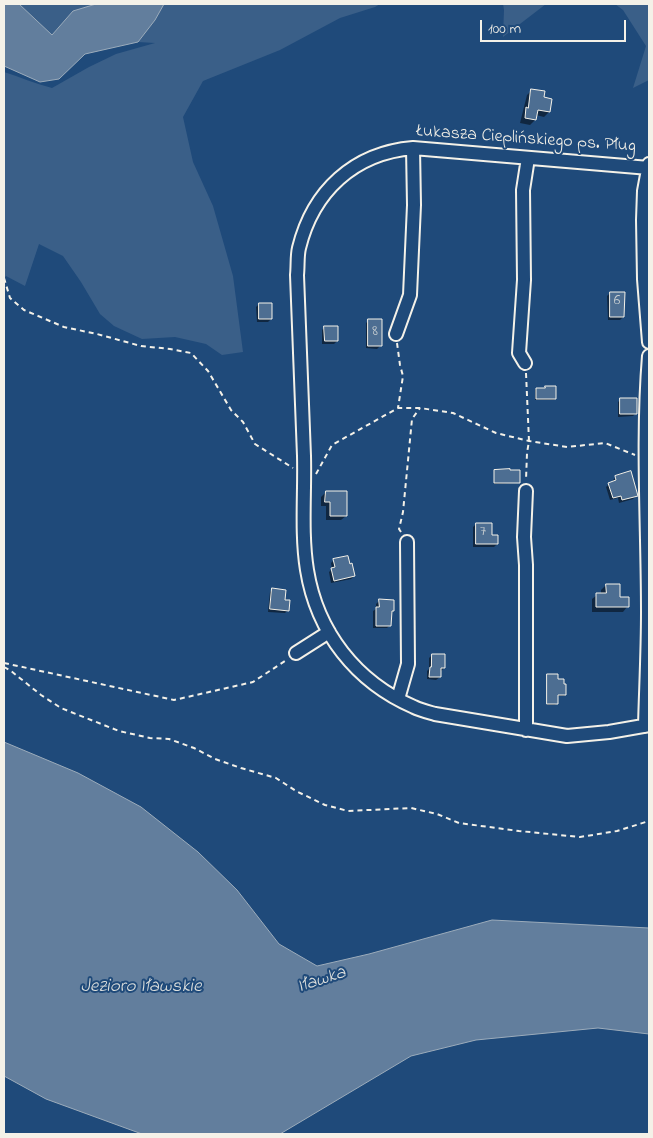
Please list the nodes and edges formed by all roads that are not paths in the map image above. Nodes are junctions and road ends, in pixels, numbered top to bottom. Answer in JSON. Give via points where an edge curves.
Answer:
{"nodes":[{"id":1,"x":413,"y":148,"type":"junction"},
{"id":2,"x":528,"y":158,"type":"junction"},
{"id":3,"x":649,"y":167,"type":"edge"},
{"id":4,"x":396,"y":334,"type":"road end"},
{"id":5,"x":649,"y":342,"type":"edge"},
{"id":6,"x":649,"y":356,"type":"edge"},
{"id":7,"x":526,"y":363,"type":"road end"},
{"id":8,"x":526,"y":491,"type":"road end"},
{"id":9,"x":407,"y":542,"type":"road end"},
{"id":10,"x":329,"y":632,"type":"junction"},
{"id":11,"x":296,"y":654,"type":"road end"},
{"id":12,"x":398,"y":699,"type":"junction"},
{"id":13,"x":647,"y":726,"type":"edge"},
{"id":14,"x":526,"y":730,"type":"junction"}],
"edges":[{"from":1,"to":2,"type":"street","name":"Łukasza Cieplińskiego ps. Pług"},
{"from":1,"to":4,"type":"street","via":[[410,295]]},
{"from":1,"to":10,"type":"street","name":"Łukasza Cieplińskiego ps. Pług","via":[[383,153],[348,171],[325,192],[311,213],[299,250],[304,537],[307,570],[316,606]]},
{"from":2,"to":3,"type":"street","name":"Łukasza Cieplińskiego ps. Pług"},
{"from":2,"to":7,"type":"street","via":[[523,190],[524,280],[520,353]]},
{"from":3,"to":5,"type":"street","via":[[643,220]]},
{"from":6,"to":13,"type":"street","via":[[646,390]]},
{"from":8,"to":14,"type":"street"},
{"from":9,"to":12,"type":"street","via":[[408,664]]},
{"from":10,"to":11,"type":"street"},
{"from":10,"to":12,"type":"street","name":"Łukasza Cieplińskiego ps. Pług","via":[[354,666],[373,684]]},
{"from":12,"to":14,"type":"street","name":"Łukasza Cieplińskiego ps. Pług","via":[[435,714]]},
{"from":13,"to":14,"type":"street","name":"Łukasza Cieplińskiego ps. Pług","via":[[567,736]]}]}
